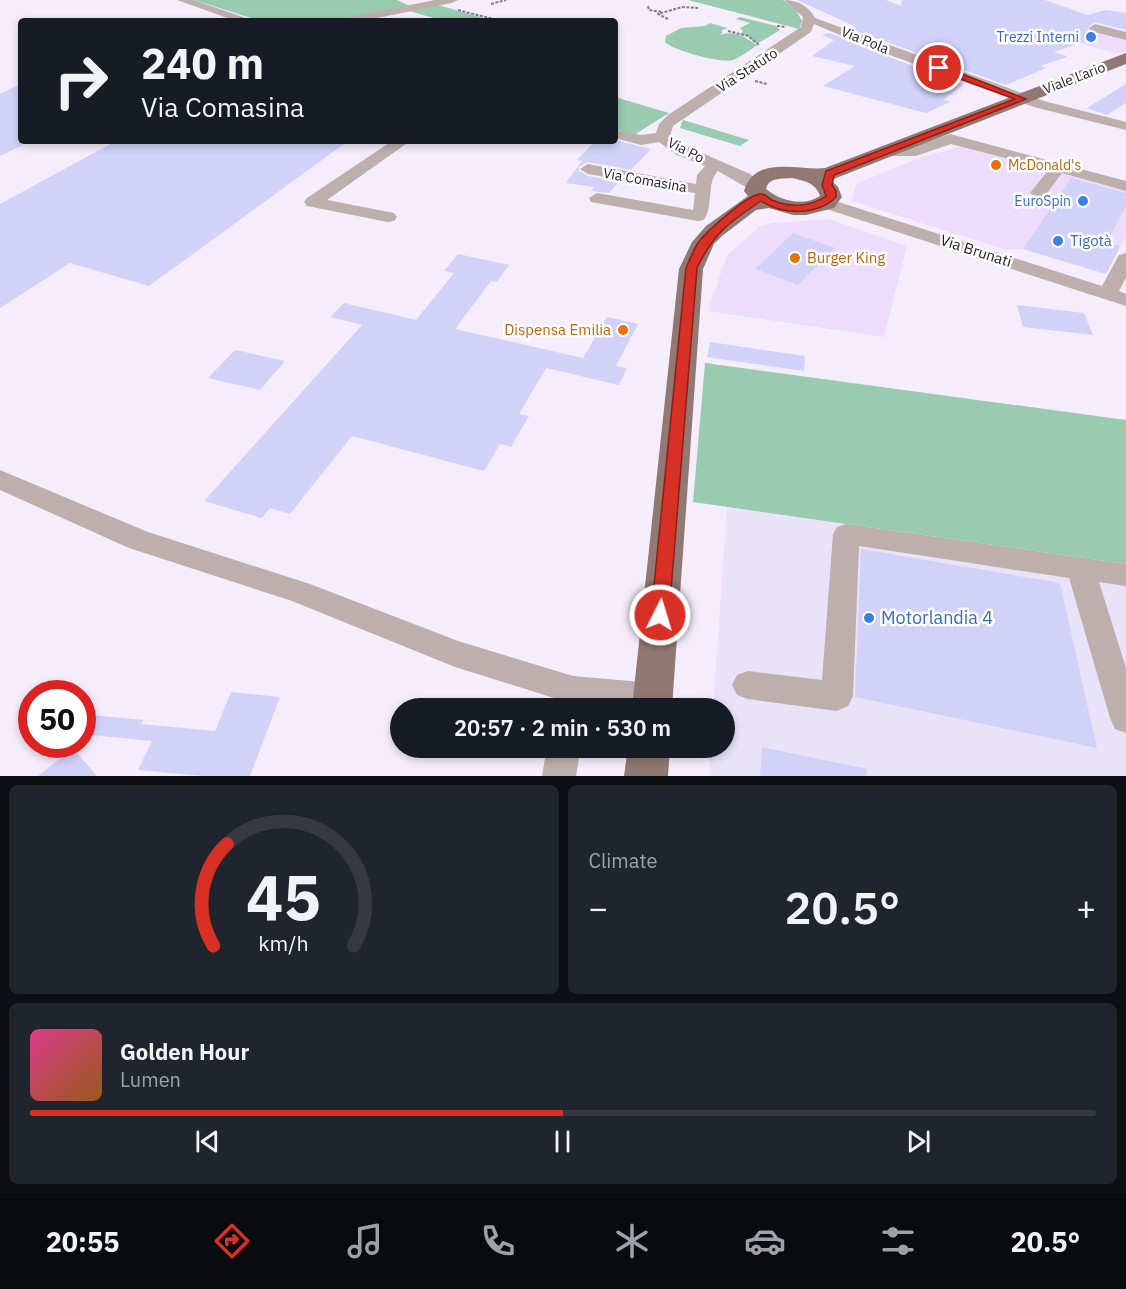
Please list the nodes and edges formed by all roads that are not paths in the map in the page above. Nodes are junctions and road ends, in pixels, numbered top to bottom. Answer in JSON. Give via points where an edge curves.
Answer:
{"nodes":[{"id":1,"x":183,"y":0,"type":"edge"},
{"id":2,"x":790,"y":0,"type":"edge"},
{"id":3,"x":451,"y":4,"type":"edge"},
{"id":4,"x":239,"y":18,"type":"edge"},
{"id":5,"x":363,"y":18,"type":"edge"},
{"id":6,"x":810,"y":20,"type":"junction"},
{"id":7,"x":1095,"y":28,"type":"dead end"},
{"id":8,"x":1122,"y":35,"type":"edge"},
{"id":9,"x":1092,"y":44,"type":"dead end"},
{"id":10,"x":1126,"y":58,"type":"edge"},
{"id":11,"x":1022,"y":99,"type":"junction"},
{"id":12,"x":1123,"y":123,"type":"edge"},
{"id":13,"x":618,"y":135,"type":"edge"},
{"id":14,"x":662,"y":136,"type":"junction"},
{"id":15,"x":398,"y":144,"type":"edge"},
{"id":16,"x":889,"y":151,"type":"junction"},
{"id":17,"x":719,"y":165,"type":"junction"},
{"id":18,"x":1052,"y":165,"type":"junction"},
{"id":19,"x":588,"y":169,"type":"dead end"},
{"id":20,"x":823,"y":184,"type":"junction"},
{"id":21,"x":1126,"y":186,"type":"edge"},
{"id":22,"x":703,"y":190,"type":"junction"},
{"id":23,"x":761,"y":193,"type":"junction"},
{"id":24,"x":1038,"y":193,"type":"dead end"},
{"id":25,"x":597,"y":198,"type":"dead end"},
{"id":26,"x":388,"y":218,"type":"dead end"},
{"id":27,"x":1126,"y":259,"type":"edge"},
{"id":28,"x":1117,"y":297,"type":"edge"},
{"id":29,"x":0,"y":478,"type":"edge"},
{"id":30,"x":1080,"y":568,"type":"junction"},
{"id":31,"x":1126,"y":575,"type":"edge"},
{"id":32,"x":748,"y":686,"type":"dead end"},
{"id":33,"x":568,"y":698,"type":"edge"},
{"id":34,"x":653,"y":698,"type":"edge"},
{"id":35,"x":1126,"y":718,"type":"edge"},
{"id":36,"x":562,"y":758,"type":"edge"},
{"id":37,"x":648,"y":758,"type":"edge"},
{"id":38,"x":559,"y":776,"type":"edge"},
{"id":39,"x":646,"y":776,"type":"edge"}],
"edges":[{"from":1,"to":4,"type":"street"},
{"from":2,"to":6,"type":"street"},
{"from":3,"to":5,"type":"street"},
{"from":6,"to":11,"type":"street","name":"Via Pola"},
{"from":6,"to":14,"type":"street","name":"Via Statuto","via":[[803,32],[666,124]]},
{"from":7,"to":8,"type":"street"},
{"from":8,"to":9,"type":"street"},
{"from":10,"to":11,"type":"main road","name":"Viale Lario"},
{"from":11,"to":12,"type":"street","name":"Via Pola"},
{"from":11,"to":16,"type":"main road"},
{"from":13,"to":14,"type":"street","name":"Via Po","via":[[641,140]]},
{"from":14,"to":17,"type":"street","name":"Via Po","via":[[678,148]]},
{"from":15,"to":26,"type":"street","via":[[313,202]]},
{"from":16,"to":18,"type":"street","via":[[916,151],[950,139]]},
{"from":16,"to":20,"type":"main road"},
{"from":17,"to":22,"type":"street","name":"Via Comasina","via":[[705,175]]},
{"from":17,"to":23,"type":"street","name":"Via Po"},
{"from":18,"to":21,"type":"street"},
{"from":18,"to":24,"type":"street","via":[[1054,173]]},
{"from":19,"to":22,"type":"street","name":"Via Comasina"},
{"from":20,"to":23,"type":"main road","via":[[790,172]]},
{"from":20,"to":23,"type":"main road","via":[[817,207],[799,208]]},
{"from":20,"to":28,"type":"street","name":"Via Brunati"},
{"from":22,"to":25,"type":"street","name":"Via Comasina","via":[[698,216]]},
{"from":23,"to":34,"type":"main road","via":[[714,231],[692,268]]},
{"from":27,"to":28,"type":"street"},
{"from":29,"to":33,"type":"street","via":[[139,540],[300,592]]},
{"from":30,"to":31,"type":"street"},
{"from":30,"to":32,"type":"street","via":[[846,534],[837,696]]},
{"from":30,"to":35,"type":"street"},
{"from":36,"to":38,"type":"street"},
{"from":37,"to":39,"type":"main road"}]}
